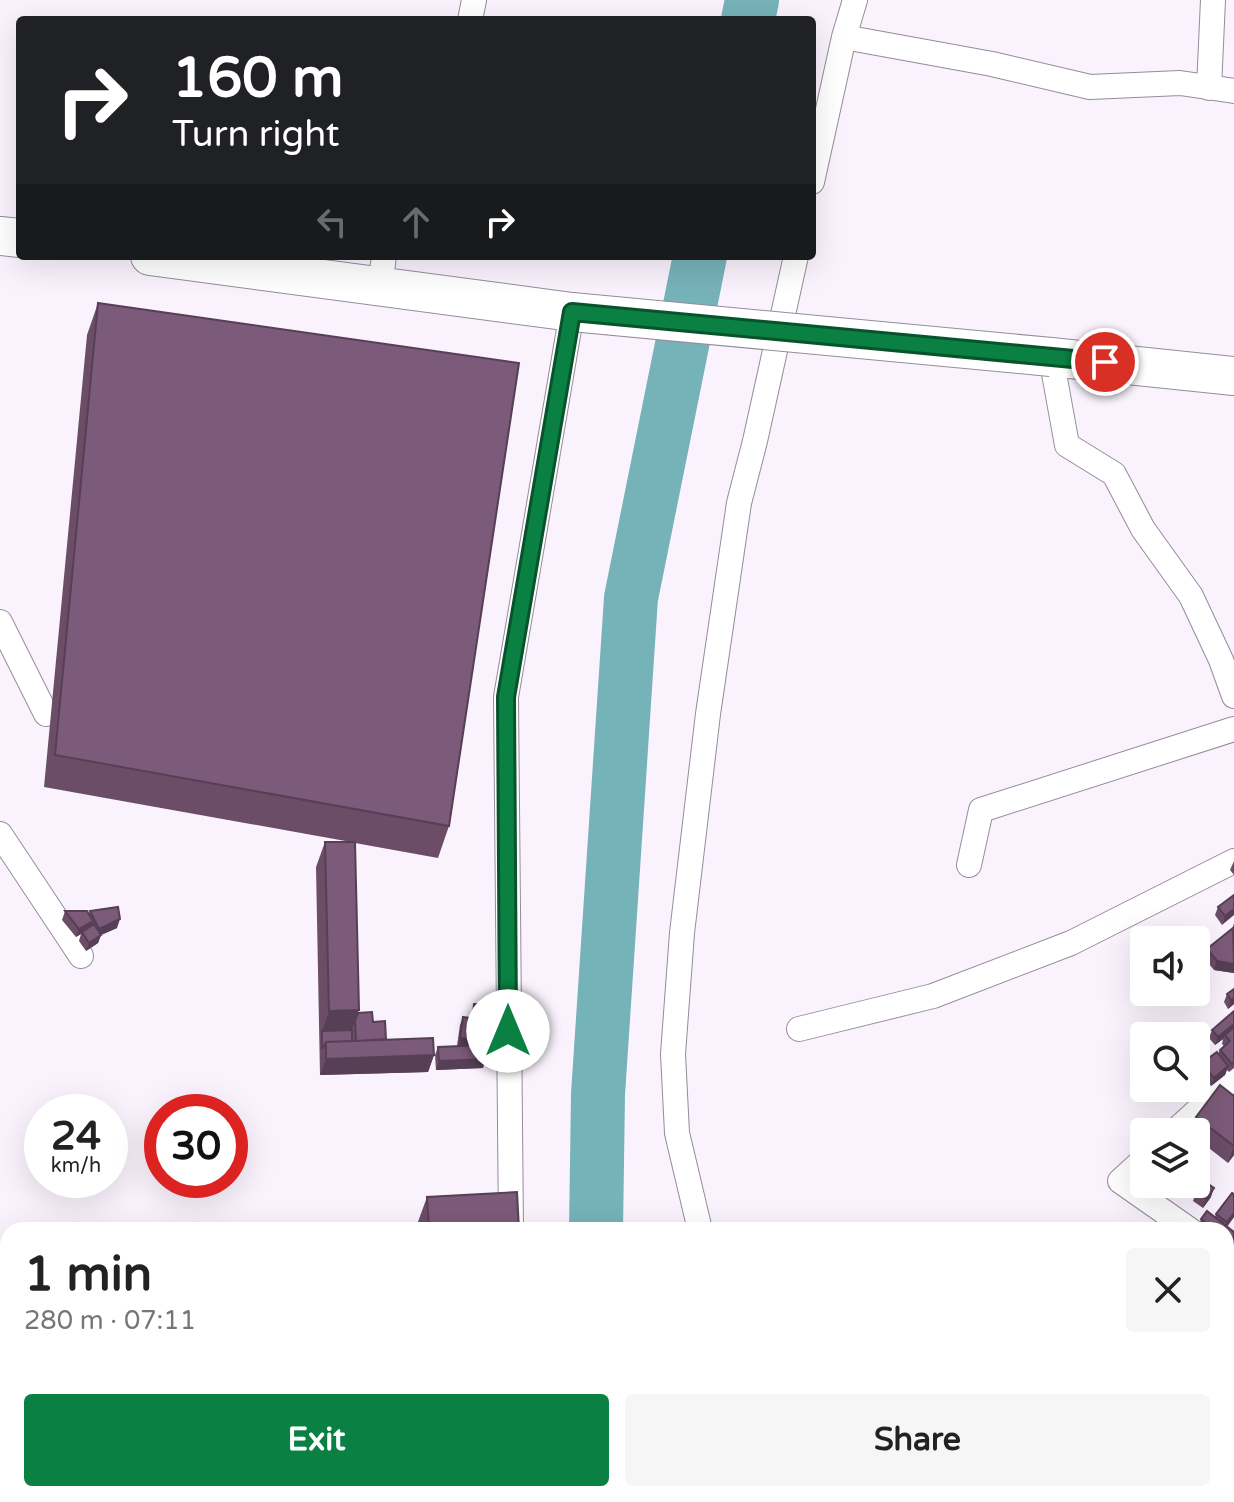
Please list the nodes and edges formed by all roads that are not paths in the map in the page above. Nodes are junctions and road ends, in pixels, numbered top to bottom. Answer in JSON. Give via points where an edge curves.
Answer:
{"nodes":[{"id":1,"x":855,"y":0,"type":"edge"},
{"id":2,"x":1213,"y":0,"type":"edge"},
{"id":3,"x":844,"y":37,"type":"junction"},
{"id":4,"x":1209,"y":88,"type":"junction"},
{"id":5,"x":1234,"y":91,"type":"edge"},
{"id":6,"x":816,"y":164,"type":"edge"},
{"id":7,"x":212,"y":260,"type":"edge"},
{"id":8,"x":795,"y":260,"type":"edge"},
{"id":9,"x":382,"y":271,"type":"edge"},
{"id":10,"x":572,"y":312,"type":"junction"},
{"id":11,"x":1051,"y":357,"type":"junction"},
{"id":12,"x":1234,"y":376,"type":"edge"},
{"id":13,"x":0,"y":622,"type":"edge"},
{"id":14,"x":1234,"y":696,"type":"edge"},
{"id":15,"x":46,"y":714,"type":"dead end"},
{"id":16,"x":1234,"y":729,"type":"edge"},
{"id":17,"x":0,"y":834,"type":"edge"},
{"id":18,"x":1234,"y":861,"type":"edge"},
{"id":19,"x":969,"y":865,"type":"dead end"},
{"id":20,"x":81,"y":956,"type":"dead end"},
{"id":21,"x":799,"y":1029,"type":"dead end"},
{"id":22,"x":1234,"y":1077,"type":"edge"},
{"id":23,"x":1189,"y":1118,"type":"edge"},
{"id":24,"x":1130,"y":1172,"type":"edge"},
{"id":25,"x":1130,"y":1188,"type":"edge"},
{"id":26,"x":1144,"y":1198,"type":"edge"},
{"id":27,"x":481,"y":1219,"type":"edge"},
{"id":28,"x":511,"y":1222,"type":"edge"},
{"id":29,"x":698,"y":1222,"type":"edge"},
{"id":30,"x":1179,"y":1222,"type":"edge"}],
"edges":[{"from":1,"to":3,"type":"street"},
{"from":2,"to":4,"type":"street"},
{"from":3,"to":4,"type":"street","via":[[1090,87],[1180,83]]},
{"from":3,"to":6,"type":"street"},
{"from":4,"to":5,"type":"street"},
{"from":7,"to":9,"type":"main road"},
{"from":8,"to":29,"type":"street","via":[[739,503],[682,933],[673,1054],[677,1133]]},
{"from":9,"to":10,"type":"main road"},
{"from":10,"to":11,"type":"main road","bridge":true},
{"from":10,"to":28,"type":"street","via":[[506,697]]},
{"from":11,"to":12,"type":"main road"},
{"from":11,"to":14,"type":"street","via":[[1067,445],[1114,474],[1143,529],[1191,596]]},
{"from":13,"to":15,"type":"street"},
{"from":16,"to":19,"type":"street","via":[[981,810]]},
{"from":17,"to":20,"type":"street"},
{"from":18,"to":21,"type":"street","via":[[1057,948],[933,996]]},
{"from":22,"to":23,"type":"street"},
{"from":24,"to":25,"type":"street","via":[[1120,1181]]},
{"from":26,"to":30,"type":"street"},
{"from":27,"to":28,"type":"street"}]}
